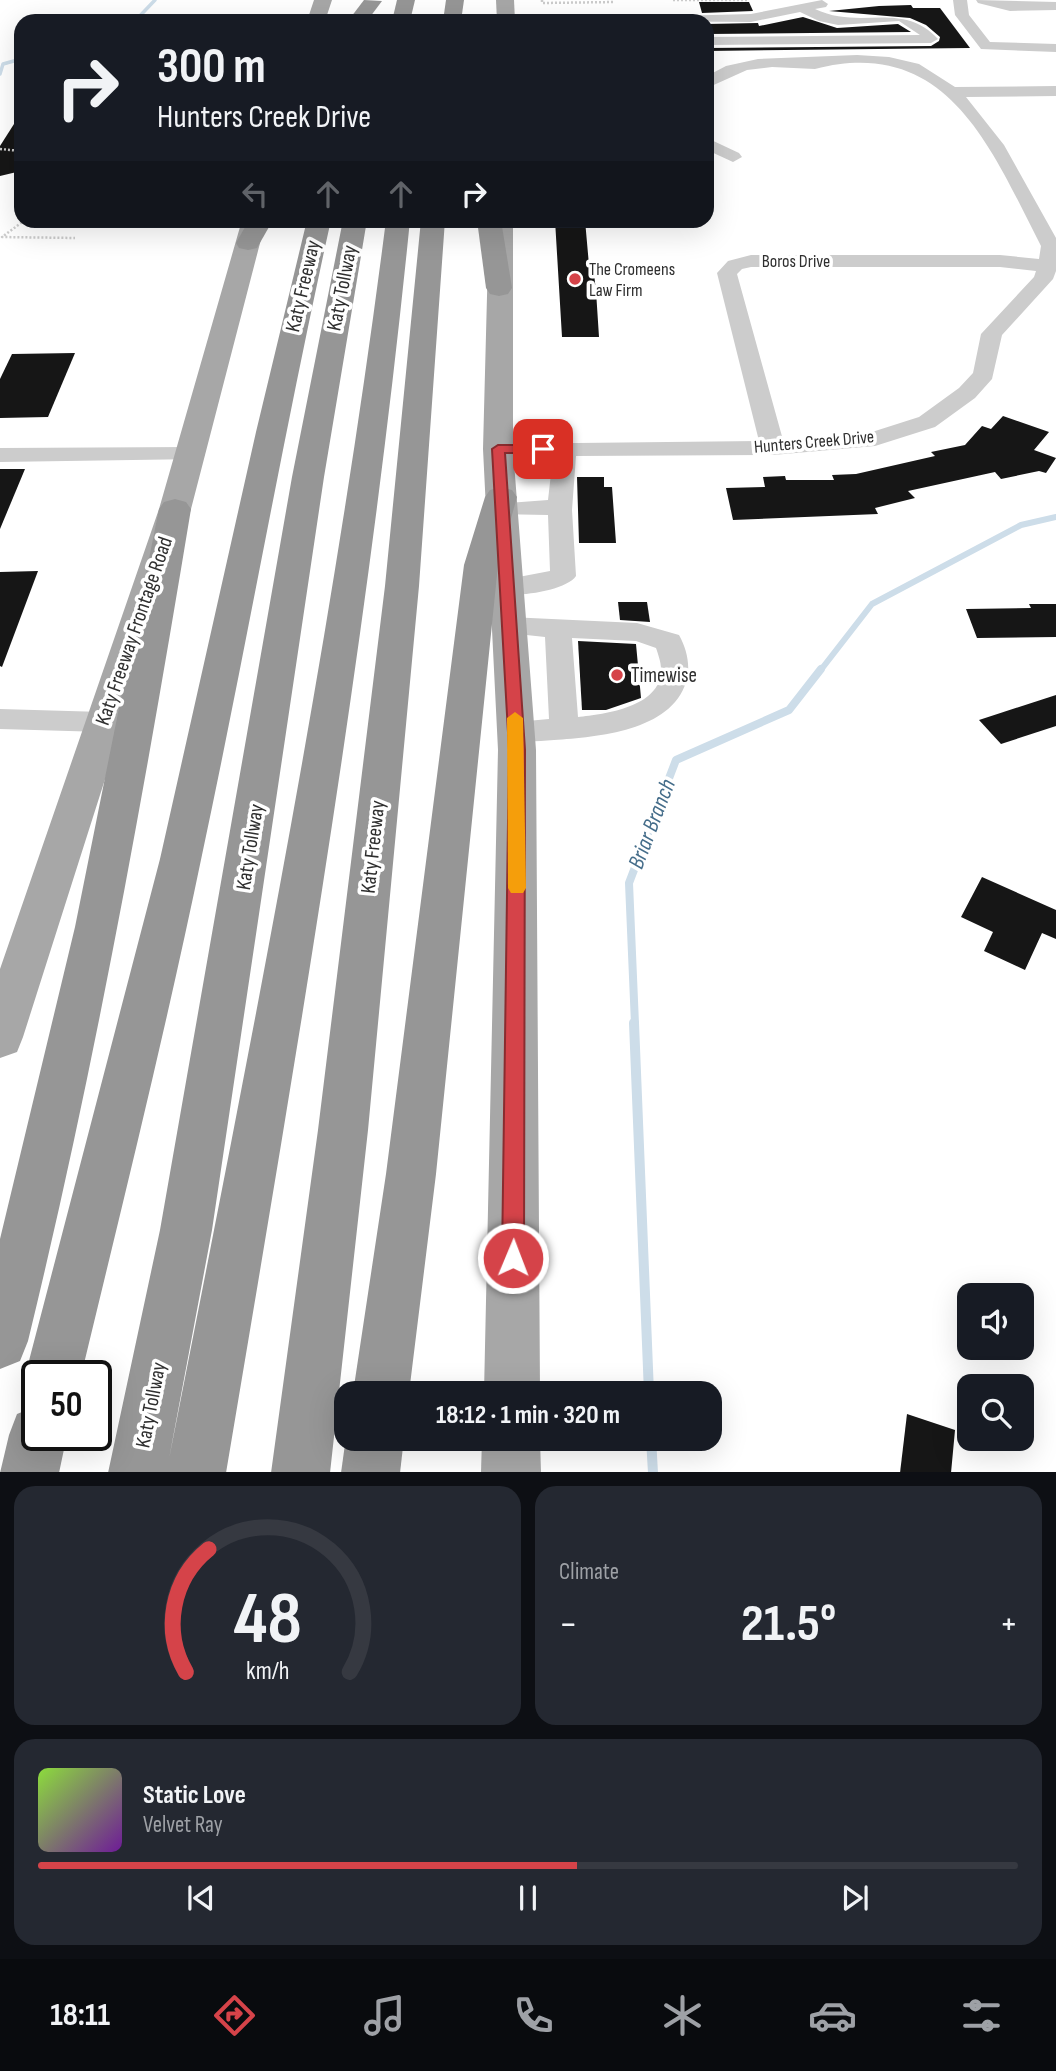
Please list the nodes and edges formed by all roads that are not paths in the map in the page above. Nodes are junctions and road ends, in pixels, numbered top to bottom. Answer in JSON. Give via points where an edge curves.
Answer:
{"nodes":[{"id":1,"x":373,"y":0,"type":"edge"},
{"id":2,"x":960,"y":0,"type":"edge"},
{"id":3,"x":983,"y":0,"type":"edge"},
{"id":4,"x":832,"y":2,"type":"dead end"},
{"id":5,"x":1056,"y":6,"type":"edge"},
{"id":6,"x":802,"y":8,"type":"junction"},
{"id":7,"x":362,"y":14,"type":"edge"},
{"id":8,"x":714,"y":19,"type":"edge"},
{"id":9,"x":714,"y":41,"type":"edge"},
{"id":10,"x":1056,"y":48,"type":"edge"},
{"id":11,"x":714,"y":77,"type":"edge"},
{"id":12,"x":1056,"y":91,"type":"edge"},
{"id":13,"x":951,"y":92,"type":"junction"},
{"id":14,"x":714,"y":147,"type":"edge"},
{"id":15,"x":733,"y":158,"type":"dead end"},
{"id":16,"x":254,"y":228,"type":"edge"},
{"id":17,"x":317,"y":228,"type":"edge"},
{"id":18,"x":354,"y":228,"type":"edge"},
{"id":19,"x":397,"y":228,"type":"edge"},
{"id":20,"x":432,"y":228,"type":"edge"},
{"id":21,"x":490,"y":228,"type":"edge"},
{"id":22,"x":501,"y":228,"type":"edge"},
{"id":23,"x":1048,"y":266,"type":"junction"},
{"id":24,"x":499,"y":288,"type":"junction"},
{"id":25,"x":774,"y":448,"type":"junction"},
{"id":26,"x":498,"y":449,"type":"junction"},
{"id":27,"x":565,"y":449,"type":"junction"},
{"id":28,"x":191,"y":454,"type":"junction"},
{"id":29,"x":0,"y":455,"type":"edge"},
{"id":30,"x":502,"y":503,"type":"junction"},
{"id":31,"x":175,"y":509,"type":"junction"},
{"id":32,"x":560,"y":510,"type":"junction"},
{"id":33,"x":508,"y":607,"type":"junction"},
{"id":34,"x":558,"y":628,"type":"junction"},
{"id":35,"x":0,"y":719,"type":"edge"},
{"id":36,"x":103,"y":722,"type":"junction"},
{"id":37,"x":564,"y":729,"type":"junction"},
{"id":38,"x":516,"y":730,"type":"junction"},
{"id":39,"x":0,"y":1037,"type":"edge"},
{"id":40,"x":0,"y":1341,"type":"edge"},
{"id":41,"x":57,"y":1360,"type":"edge"},
{"id":42,"x":383,"y":1381,"type":"edge"},
{"id":43,"x":512,"y":1381,"type":"edge"},
{"id":44,"x":34,"y":1451,"type":"edge"},
{"id":45,"x":373,"y":1451,"type":"edge"},
{"id":46,"x":511,"y":1451,"type":"edge"},
{"id":47,"x":29,"y":1472,"type":"edge"},
{"id":48,"x":137,"y":1472,"type":"edge"},
{"id":49,"x":196,"y":1472,"type":"edge"},
{"id":50,"x":300,"y":1472,"type":"edge"},
{"id":51,"x":370,"y":1472,"type":"edge"},
{"id":52,"x":511,"y":1472,"type":"edge"}],
"edges":[{"from":1,"to":7,"type":"highway"},
{"from":2,"to":10,"type":"street","via":[[962,15],[986,46]]},
{"from":3,"to":5,"type":"street","via":[[1010,7]]},
{"from":4,"to":6,"type":"street"},
{"from":6,"to":8,"type":"street","via":[[751,18]]},
{"from":6,"to":9,"type":"street","via":[[836,21],[912,18],[931,39]]},
{"from":11,"to":13,"type":"street","via":[[738,65],[857,61],[913,66]]},
{"from":12,"to":13,"type":"street"},
{"from":13,"to":23,"type":"street","via":[[984,126],[1051,246]]},
{"from":14,"to":15,"type":"street"},
{"from":16,"to":28,"type":"main road","name":"Katy Freeway Frontage Road"},
{"from":17,"to":41,"type":"highway","name":"Katy Freeway","via":[[196,788]]},
{"from":18,"to":48,"type":"highway","name":"Katy Tollway","via":[[305,491],[188,1217]]},
{"from":19,"to":49,"type":"highway","via":[[367,477],[337,670]]},
{"from":20,"to":50,"type":"highway","name":"Katy Freeway","via":[[402,586]]},
{"from":21,"to":24,"type":"highway"},
{"from":22,"to":24,"type":"main road"},
{"from":23,"to":25,"type":"street","name":"Hunters Creek Drive","via":[[1043,279],[992,334],[984,374],[967,393],[927,422],[875,439]]},
{"from":23,"to":25,"type":"street","name":"Boros Drive","via":[[1000,261],[751,261],[735,265],[727,273]]},
{"from":24,"to":26,"type":"main road"},
{"from":25,"to":27,"type":"street","name":"Hunters Creek Drive"},
{"from":26,"to":27,"type":"street","name":"Hunters Creek Drive"},
{"from":26,"to":30,"type":"main road"},
{"from":27,"to":32,"type":"street"},
{"from":28,"to":29,"type":"street"},
{"from":28,"to":31,"type":"main road","name":"Katy Freeway Frontage Road"},
{"from":30,"to":32,"type":"street"},
{"from":30,"to":33,"type":"main road"},
{"from":30,"to":42,"type":"highway","via":[[481,565]]},
{"from":31,"to":36,"type":"main road","name":"Katy Freeway Frontage Road"},
{"from":31,"to":40,"type":"highway","via":[[133,748],[36,1206]]},
{"from":32,"to":33,"type":"street","via":[[562,576]]},
{"from":33,"to":34,"type":"street"},
{"from":33,"to":38,"type":"main road"},
{"from":34,"to":37,"type":"street"},
{"from":34,"to":37,"type":"street","via":[[637,632],[669,642],[675,656],[668,696],[651,709],[611,723]]},
{"from":35,"to":36,"type":"street"},
{"from":36,"to":39,"type":"main road","name":"Katy Freeway Frontage Road"},
{"from":37,"to":38,"type":"street"},
{"from":38,"to":43,"type":"main road"},
{"from":44,"to":47,"type":"highway"},
{"from":45,"to":51,"type":"highway"},
{"from":46,"to":52,"type":"main road"}]}
